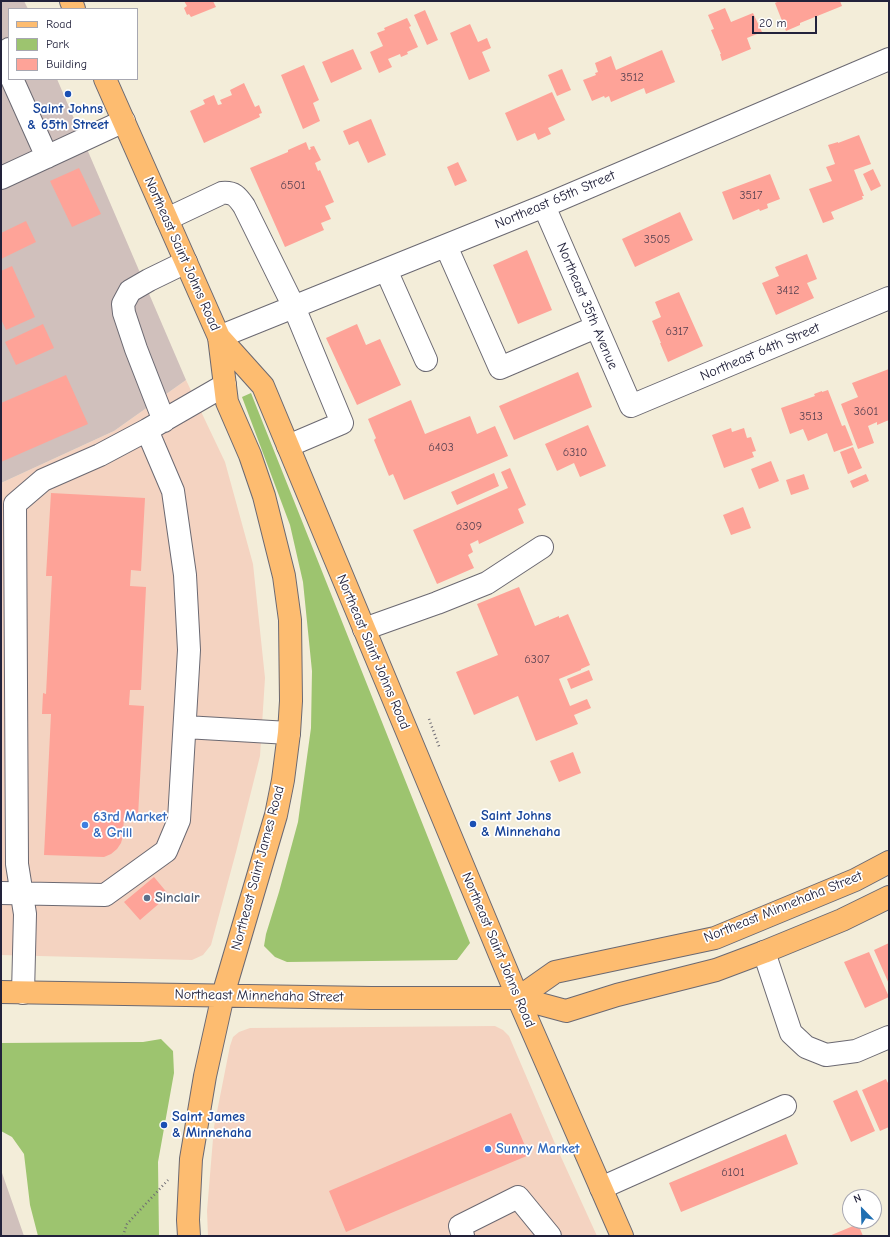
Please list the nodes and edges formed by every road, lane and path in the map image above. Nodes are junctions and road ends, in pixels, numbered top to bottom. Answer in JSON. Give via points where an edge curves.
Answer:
{"nodes":[{"id":1,"x":8,"y":50,"type":"edge"},
{"id":2,"x":889,"y":59,"type":"edge"},
{"id":3,"x":8,"y":70,"type":"edge"},
{"id":4,"x":12,"y":80,"type":"edge"},
{"id":5,"x":105,"y":80,"type":"edge"},
{"id":6,"x":124,"y":121,"type":"junction"},
{"id":7,"x":47,"y":157,"type":"junction"},
{"id":8,"x":1,"y":178,"type":"edge"},
{"id":9,"x":544,"y":206,"type":"junction"},
{"id":10,"x":167,"y":219,"type":"junction"},
{"id":11,"x":446,"y":246,"type":"junction"},
{"id":12,"x":186,"y":262,"type":"junction"},
{"id":13,"x":386,"y":270,"type":"junction"},
{"id":14,"x":889,"y":298,"type":"edge"},
{"id":15,"x":294,"y":307,"type":"junction"},
{"id":16,"x":596,"y":327,"type":"junction"},
{"id":17,"x":220,"y":337,"type":"junction"},
{"id":18,"x":426,"y":360,"type":"dead end"},
{"id":19,"x":225,"y":385,"type":"junction"},
{"id":20,"x":631,"y":406,"type":"joint"},
{"id":21,"x":156,"y":426,"type":"junction"},
{"id":22,"x":288,"y":446,"type":"junction"},
{"id":23,"x":8,"y":542,"type":"edge"},
{"id":24,"x":542,"y":547,"type":"dead end"},
{"id":25,"x":364,"y":628,"type":"junction"},
{"id":26,"x":9,"y":661,"type":"edge"},
{"id":27,"x":185,"y":727,"type":"junction"},
{"id":28,"x":289,"y":733,"type":"junction"},
{"id":29,"x":889,"y":862,"type":"edge"},
{"id":30,"x":11,"y":893,"type":"edge"},
{"id":31,"x":889,"y":897,"type":"edge"},
{"id":32,"x":764,"y":952,"type":"junction"},
{"id":33,"x":1,"y":992,"type":"edge"},
{"id":34,"x":23,"y":992,"type":"junction"},
{"id":35,"x":222,"y":995,"type":"junction"},
{"id":36,"x":518,"y":998,"type":"junction"},
{"id":37,"x":889,"y":1037,"type":"edge"},
{"id":38,"x":785,"y":1106,"type":"dead end"},
{"id":39,"x":191,"y":1159,"type":"junction"},
{"id":40,"x":601,"y":1188,"type":"junction"},
{"id":41,"x":123,"y":1236,"type":"edge"},
{"id":42,"x":189,"y":1236,"type":"edge"},
{"id":43,"x":463,"y":1236,"type":"edge"},
{"id":44,"x":550,"y":1236,"type":"edge"},
{"id":45,"x":622,"y":1236,"type":"edge"}],
"edges":[{"from":1,"to":3,"type":"street","via":[[5,52],[4,61]]},
{"from":2,"to":9,"type":"street","name":"Northeast 65th Street"},
{"from":4,"to":7,"type":"street"},
{"from":5,"to":6,"type":"main road","name":"Northeast Saint Johns Road"},
{"from":6,"to":7,"type":"street"},
{"from":6,"to":10,"type":"main road","name":"Northeast Saint Johns Road"},
{"from":7,"to":8,"type":"street"},
{"from":9,"to":11,"type":"street","name":"Northeast 65th Street"},
{"from":9,"to":16,"type":"street","name":"Northeast 35th Avenue"},
{"from":10,"to":12,"type":"main road","name":"Northeast Saint Johns Road"},
{"from":10,"to":15,"type":"street","via":[[222,193],[230,192],[238,197]]},
{"from":11,"to":13,"type":"street","name":"Northeast 65th Street"},
{"from":11,"to":16,"type":"street","via":[[500,368]]},
{"from":12,"to":17,"type":"main road","name":"Northeast Saint Johns Road"},
{"from":12,"to":21,"type":"street","via":[[130,291],[123,304]]},
{"from":13,"to":15,"type":"street","name":"Northeast 65th Street"},
{"from":13,"to":18,"type":"street"},
{"from":14,"to":20,"type":"street","name":"Northeast 64th Street"},
{"from":15,"to":17,"type":"street","name":"Northeast 65th Street"},
{"from":15,"to":22,"type":"street","via":[[342,423]]},
{"from":16,"to":20,"type":"street","name":"Northeast 35th Avenue"},
{"from":17,"to":19,"type":"main road","name":"Northeast Saint James Road"},
{"from":17,"to":22,"type":"main road","name":"Northeast Saint Johns Road","via":[[263,386]]},
{"from":19,"to":21,"type":"street"},
{"from":19,"to":28,"type":"main road","name":"Northeast Saint James Road","via":[[227,402],[264,496],[284,576],[290,620]]},
{"from":21,"to":23,"type":"street","via":[[100,456],[42,480],[15,504]]},
{"from":21,"to":27,"type":"street","via":[[173,491],[185,575],[189,650]]},
{"from":22,"to":25,"type":"main road","name":"Northeast Saint Johns Road"},
{"from":23,"to":26,"type":"street"},
{"from":24,"to":25,"type":"street","via":[[487,583]]},
{"from":25,"to":36,"type":"main road","name":"Northeast Saint Johns Road"},
{"from":26,"to":30,"type":"street","via":[[17,864]]},
{"from":27,"to":28,"type":"street"},
{"from":27,"to":30,"type":"street","via":[[179,820],[166,851],[105,895]]},
{"from":28,"to":35,"type":"main road","name":"Northeast Saint James Road","via":[[276,815]]},
{"from":29,"to":36,"type":"main road","name":"Northeast Minnehaha Street","via":[[855,880],[715,938],[555,972]]},
{"from":30,"to":34,"type":"street","via":[[25,914]]},
{"from":31,"to":32,"type":"main road","name":"Northeast Minnehaha Street","via":[[842,920]]},
{"from":32,"to":36,"type":"main road","name":"Northeast Minnehaha Street","via":[[716,970],[566,1011]]},
{"from":32,"to":37,"type":"street","via":[[791,1033],[806,1047],[826,1055],[856,1051]]},
{"from":33,"to":34,"type":"main road","name":"Northeast Minnehaha Street"},
{"from":34,"to":35,"type":"main road","name":"Northeast Minnehaha Street"},
{"from":35,"to":36,"type":"main road","name":"Northeast Minnehaha Street"},
{"from":35,"to":39,"type":"main road","name":"Northeast Saint James Road","via":[[196,1121]]},
{"from":36,"to":40,"type":"main road","name":"Northeast Saint Johns Road"},
{"from":38,"to":40,"type":"street"},
{"from":39,"to":41,"type":"path","via":[[160,1187],[127,1224]]},
{"from":39,"to":42,"type":"main road","name":"Northeast Saint James Road"},
{"from":40,"to":45,"type":"main road","name":"Northeast Saint Johns Road"},
{"from":43,"to":44,"type":"street","via":[[460,1226],[518,1197]]}]}
